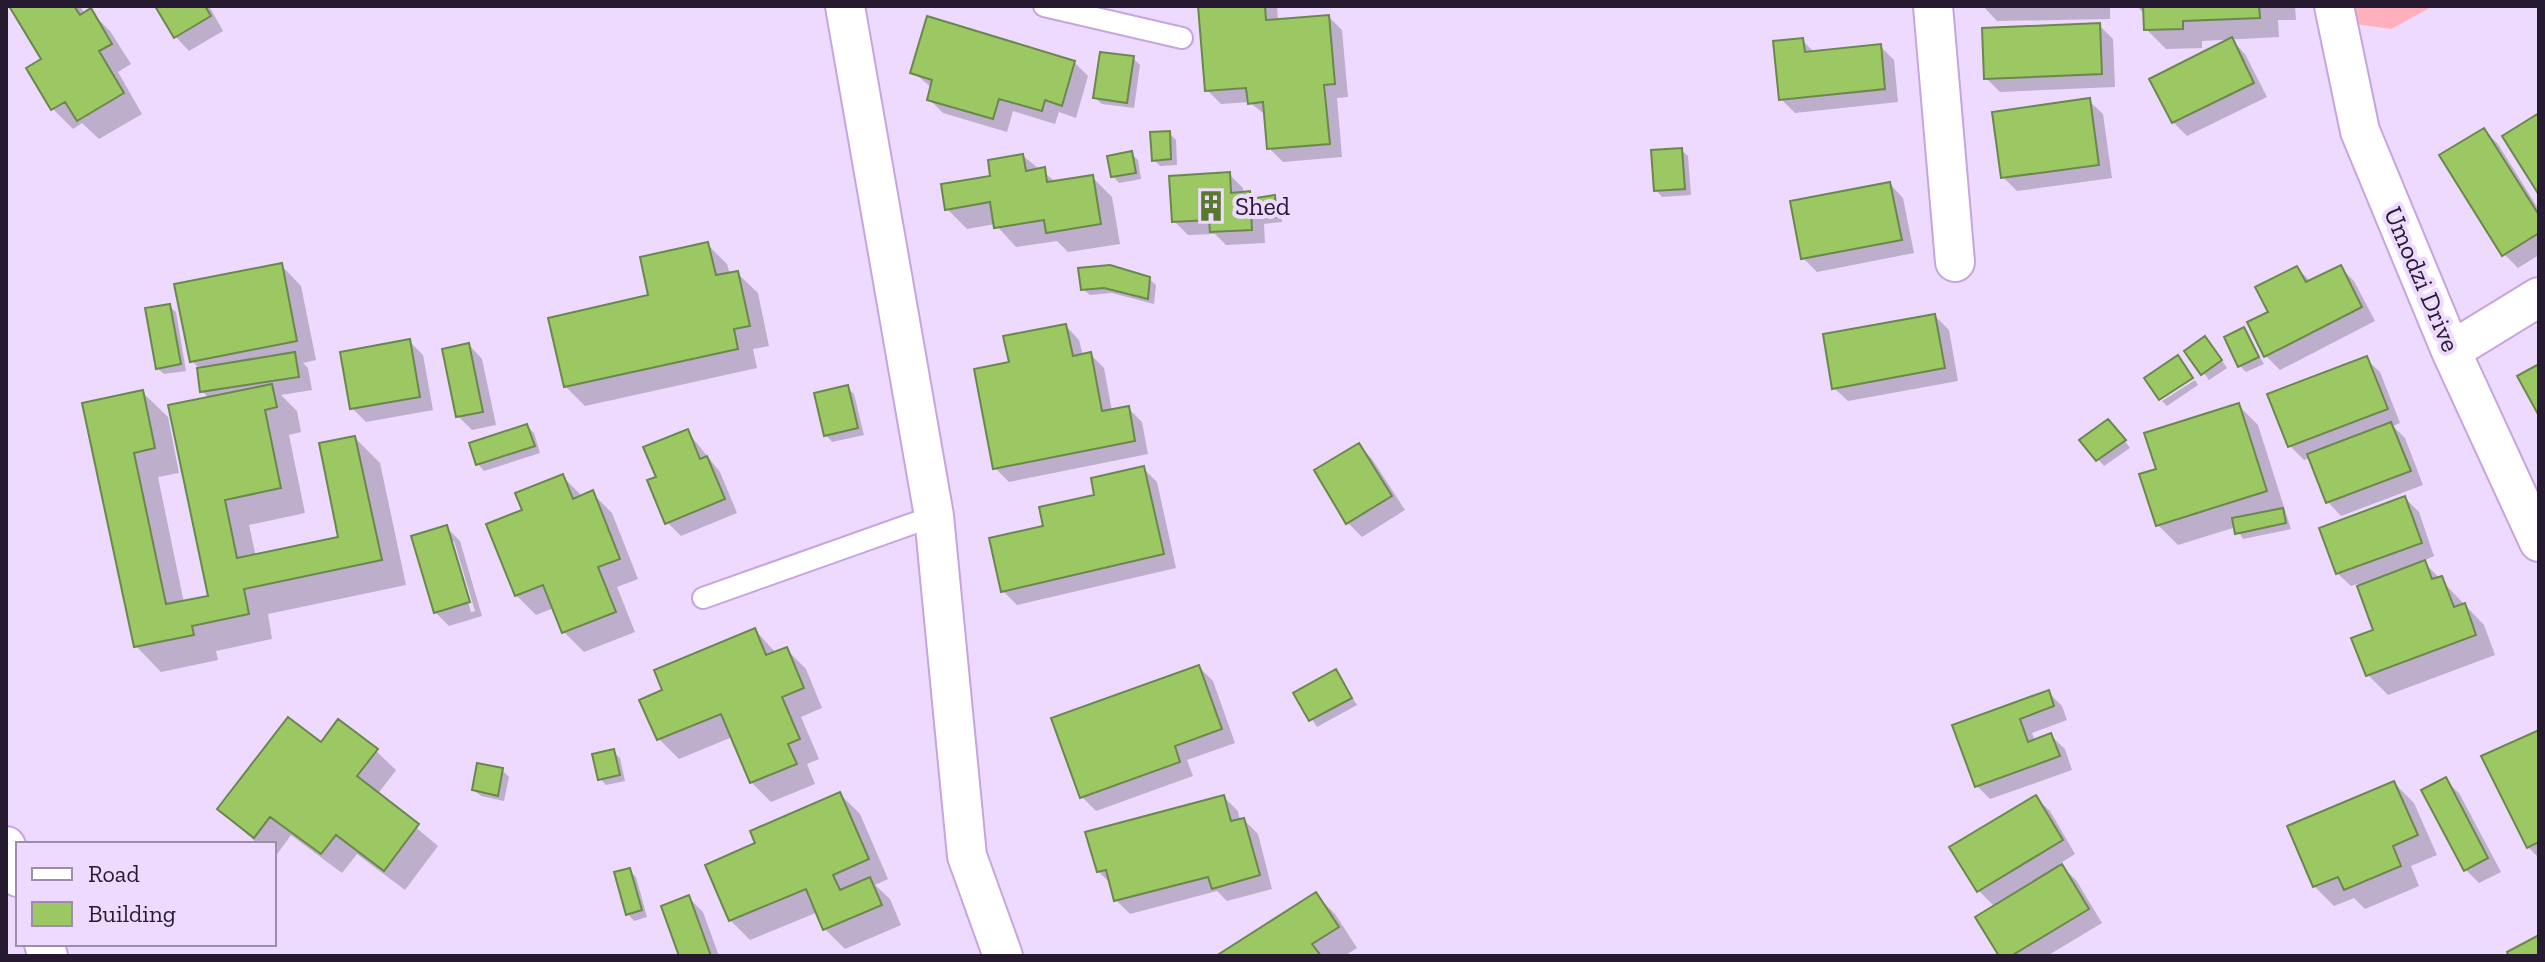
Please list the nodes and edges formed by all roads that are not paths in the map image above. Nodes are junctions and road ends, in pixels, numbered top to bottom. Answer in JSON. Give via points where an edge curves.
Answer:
{"nodes":[{"id":1,"x":845,"y":6,"type":"edge"},
{"id":2,"x":1044,"y":6,"type":"edge"},
{"id":3,"x":1933,"y":6,"type":"edge"},
{"id":4,"x":2334,"y":6,"type":"edge"},
{"id":5,"x":1182,"y":38,"type":"dead end"},
{"id":6,"x":1955,"y":262,"type":"dead end"},
{"id":7,"x":2539,"y":297,"type":"edge"},
{"id":8,"x":2451,"y":351,"type":"junction"},
{"id":9,"x":934,"y":516,"type":"junction"},
{"id":10,"x":2539,"y":542,"type":"edge"},
{"id":11,"x":703,"y":598,"type":"dead end"},
{"id":12,"x":6,"y":846,"type":"edge"},
{"id":13,"x":16,"y":872,"type":"edge"},
{"id":14,"x":1003,"y":956,"type":"edge"}],
"edges":[{"from":1,"to":9,"type":"street"},
{"from":2,"to":5,"type":"lane"},
{"from":3,"to":6,"type":"street"},
{"from":4,"to":8,"type":"street","name":"Umodzi Drive","via":[[2360,131]]},
{"from":7,"to":8,"type":"street"},
{"from":8,"to":10,"type":"street","name":"Umodzi Drive"},
{"from":9,"to":11,"type":"lane"},
{"from":9,"to":14,"type":"street","via":[[967,856]]},
{"from":12,"to":13,"type":"street"}]}
